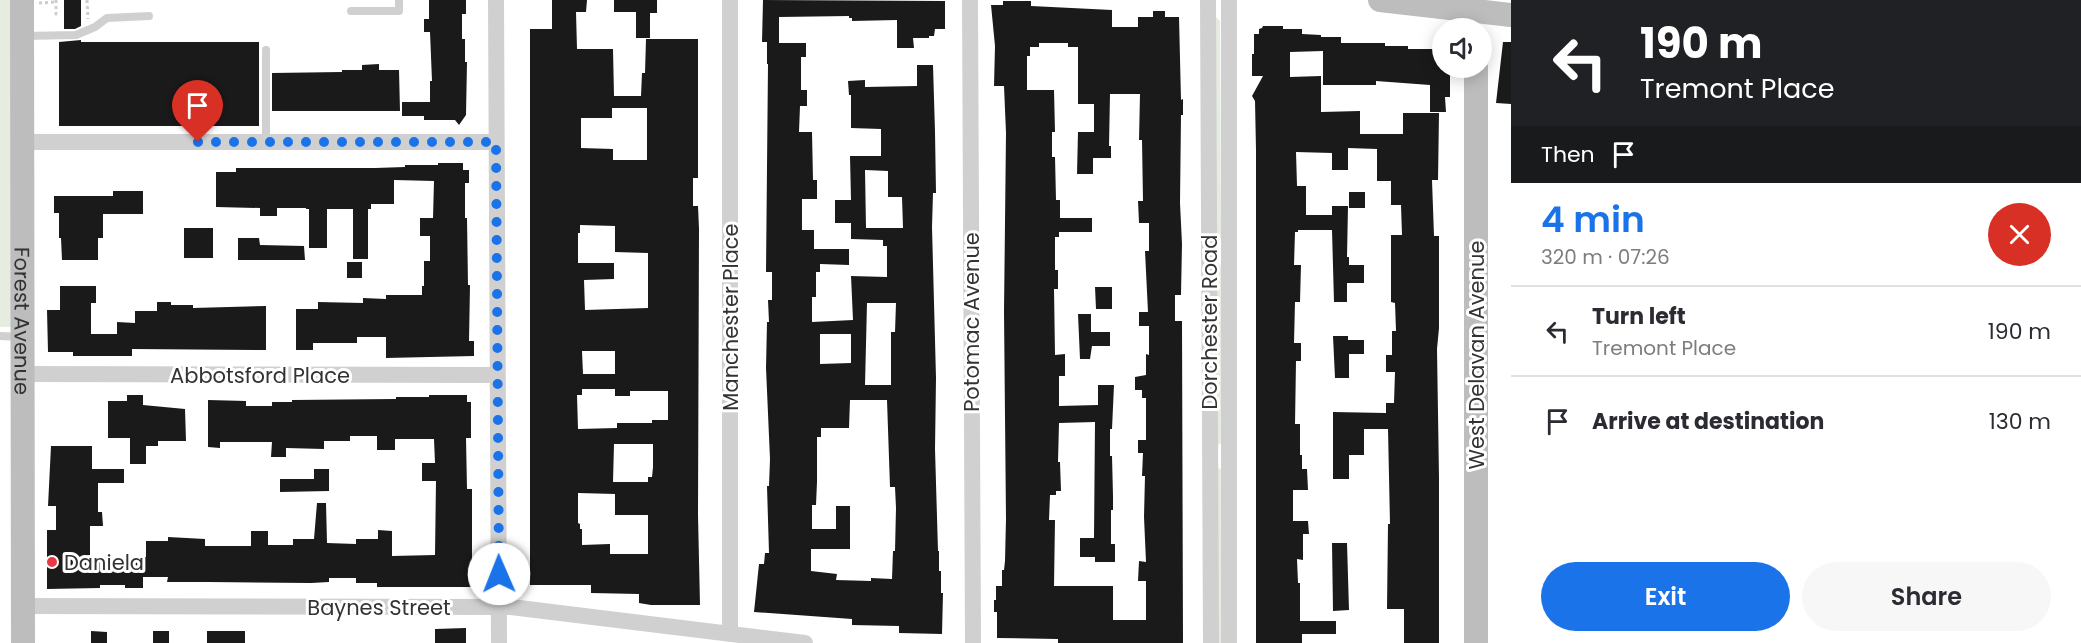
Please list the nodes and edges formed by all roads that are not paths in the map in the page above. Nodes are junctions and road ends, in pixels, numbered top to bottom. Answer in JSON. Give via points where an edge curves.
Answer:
{"nodes":[{"id":1,"x":399,"y":0,"type":"edge"},
{"id":2,"x":496,"y":0,"type":"edge"},
{"id":3,"x":730,"y":0,"type":"edge"},
{"id":4,"x":970,"y":0,"type":"edge"},
{"id":5,"x":1208,"y":0,"type":"edge"},
{"id":6,"x":1229,"y":0,"type":"edge"},
{"id":7,"x":1380,"y":0,"type":"edge"},
{"id":8,"x":31,"y":1,"type":"edge"},
{"id":9,"x":351,"y":11,"type":"dead end"},
{"id":10,"x":1476,"y":13,"type":"edge"},
{"id":11,"x":1511,"y":15,"type":"edge"},
{"id":12,"x":149,"y":16,"type":"dead end"},
{"id":13,"x":22,"y":36,"type":"junction"},
{"id":14,"x":266,"y":50,"type":"dead end"},
{"id":15,"x":1476,"y":78,"type":"edge"},
{"id":16,"x":24,"y":142,"type":"junction"},
{"id":17,"x":266,"y":142,"type":"junction"},
{"id":18,"x":496,"y":142,"type":"junction"},
{"id":19,"x":1209,"y":254,"type":"junction"},
{"id":20,"x":1229,"y":254,"type":"junction"},
{"id":21,"x":11,"y":337,"type":"edge"},
{"id":22,"x":23,"y":374,"type":"junction"},
{"id":23,"x":496,"y":375,"type":"junction"},
{"id":24,"x":1210,"y":456,"type":"junction"},
{"id":25,"x":1229,"y":456,"type":"junction"},
{"id":26,"x":23,"y":606,"type":"junction"},
{"id":27,"x":499,"y":607,"type":"junction"},
{"id":28,"x":730,"y":634,"type":"junction"},
{"id":29,"x":23,"y":643,"type":"edge"},
{"id":30,"x":499,"y":643,"type":"edge"},
{"id":31,"x":805,"y":643,"type":"edge"},
{"id":32,"x":973,"y":643,"type":"edge"},
{"id":33,"x":1211,"y":643,"type":"edge"},
{"id":34,"x":1229,"y":643,"type":"edge"},
{"id":35,"x":1476,"y":643,"type":"edge"}],
"edges":[{"from":1,"to":9,"type":"lane","via":[[399,11]]},
{"from":2,"to":18,"type":"street"},
{"from":3,"to":28,"type":"street","name":"Manchester Place"},
{"from":4,"to":32,"type":"street","name":"Potomac Avenue"},
{"from":5,"to":19,"type":"street","name":"Dorchester Road"},
{"from":6,"to":20,"type":"street","name":"Dorchester Road"},
{"from":7,"to":10,"type":"street"},
{"from":8,"to":13,"type":"street","name":"Forest Avenue"},
{"from":10,"to":11,"type":"street"},
{"from":12,"to":13,"type":"lane","via":[[107,18],[76,35]]},
{"from":13,"to":16,"type":"street","name":"Forest Avenue"},
{"from":14,"to":17,"type":"lane"},
{"from":15,"to":35,"type":"street","name":"West Delavan Avenue"},
{"from":16,"to":17,"type":"street"},
{"from":16,"to":21,"type":"street","name":"Forest Avenue"},
{"from":17,"to":18,"type":"street"},
{"from":18,"to":23,"type":"street"},
{"from":19,"to":20,"type":"street"},
{"from":19,"to":24,"type":"street","name":"Dorchester Road"},
{"from":20,"to":25,"type":"street","name":"Dorchester Road"},
{"from":21,"to":22,"type":"street","name":"Forest Avenue"},
{"from":22,"to":23,"type":"street","name":"Abbotsford Place"},
{"from":22,"to":26,"type":"street","name":"Forest Avenue"},
{"from":23,"to":27,"type":"street"},
{"from":24,"to":25,"type":"street"},
{"from":24,"to":33,"type":"street","name":"Dorchester Road"},
{"from":25,"to":34,"type":"street","name":"Dorchester Road"},
{"from":26,"to":27,"type":"street","name":"Baynes Street"},
{"from":26,"to":29,"type":"street","name":"Forest Avenue"},
{"from":27,"to":28,"type":"street","name":"Baynes Street"},
{"from":27,"to":30,"type":"street"},
{"from":28,"to":31,"type":"street","name":"Baynes Street"}]}
